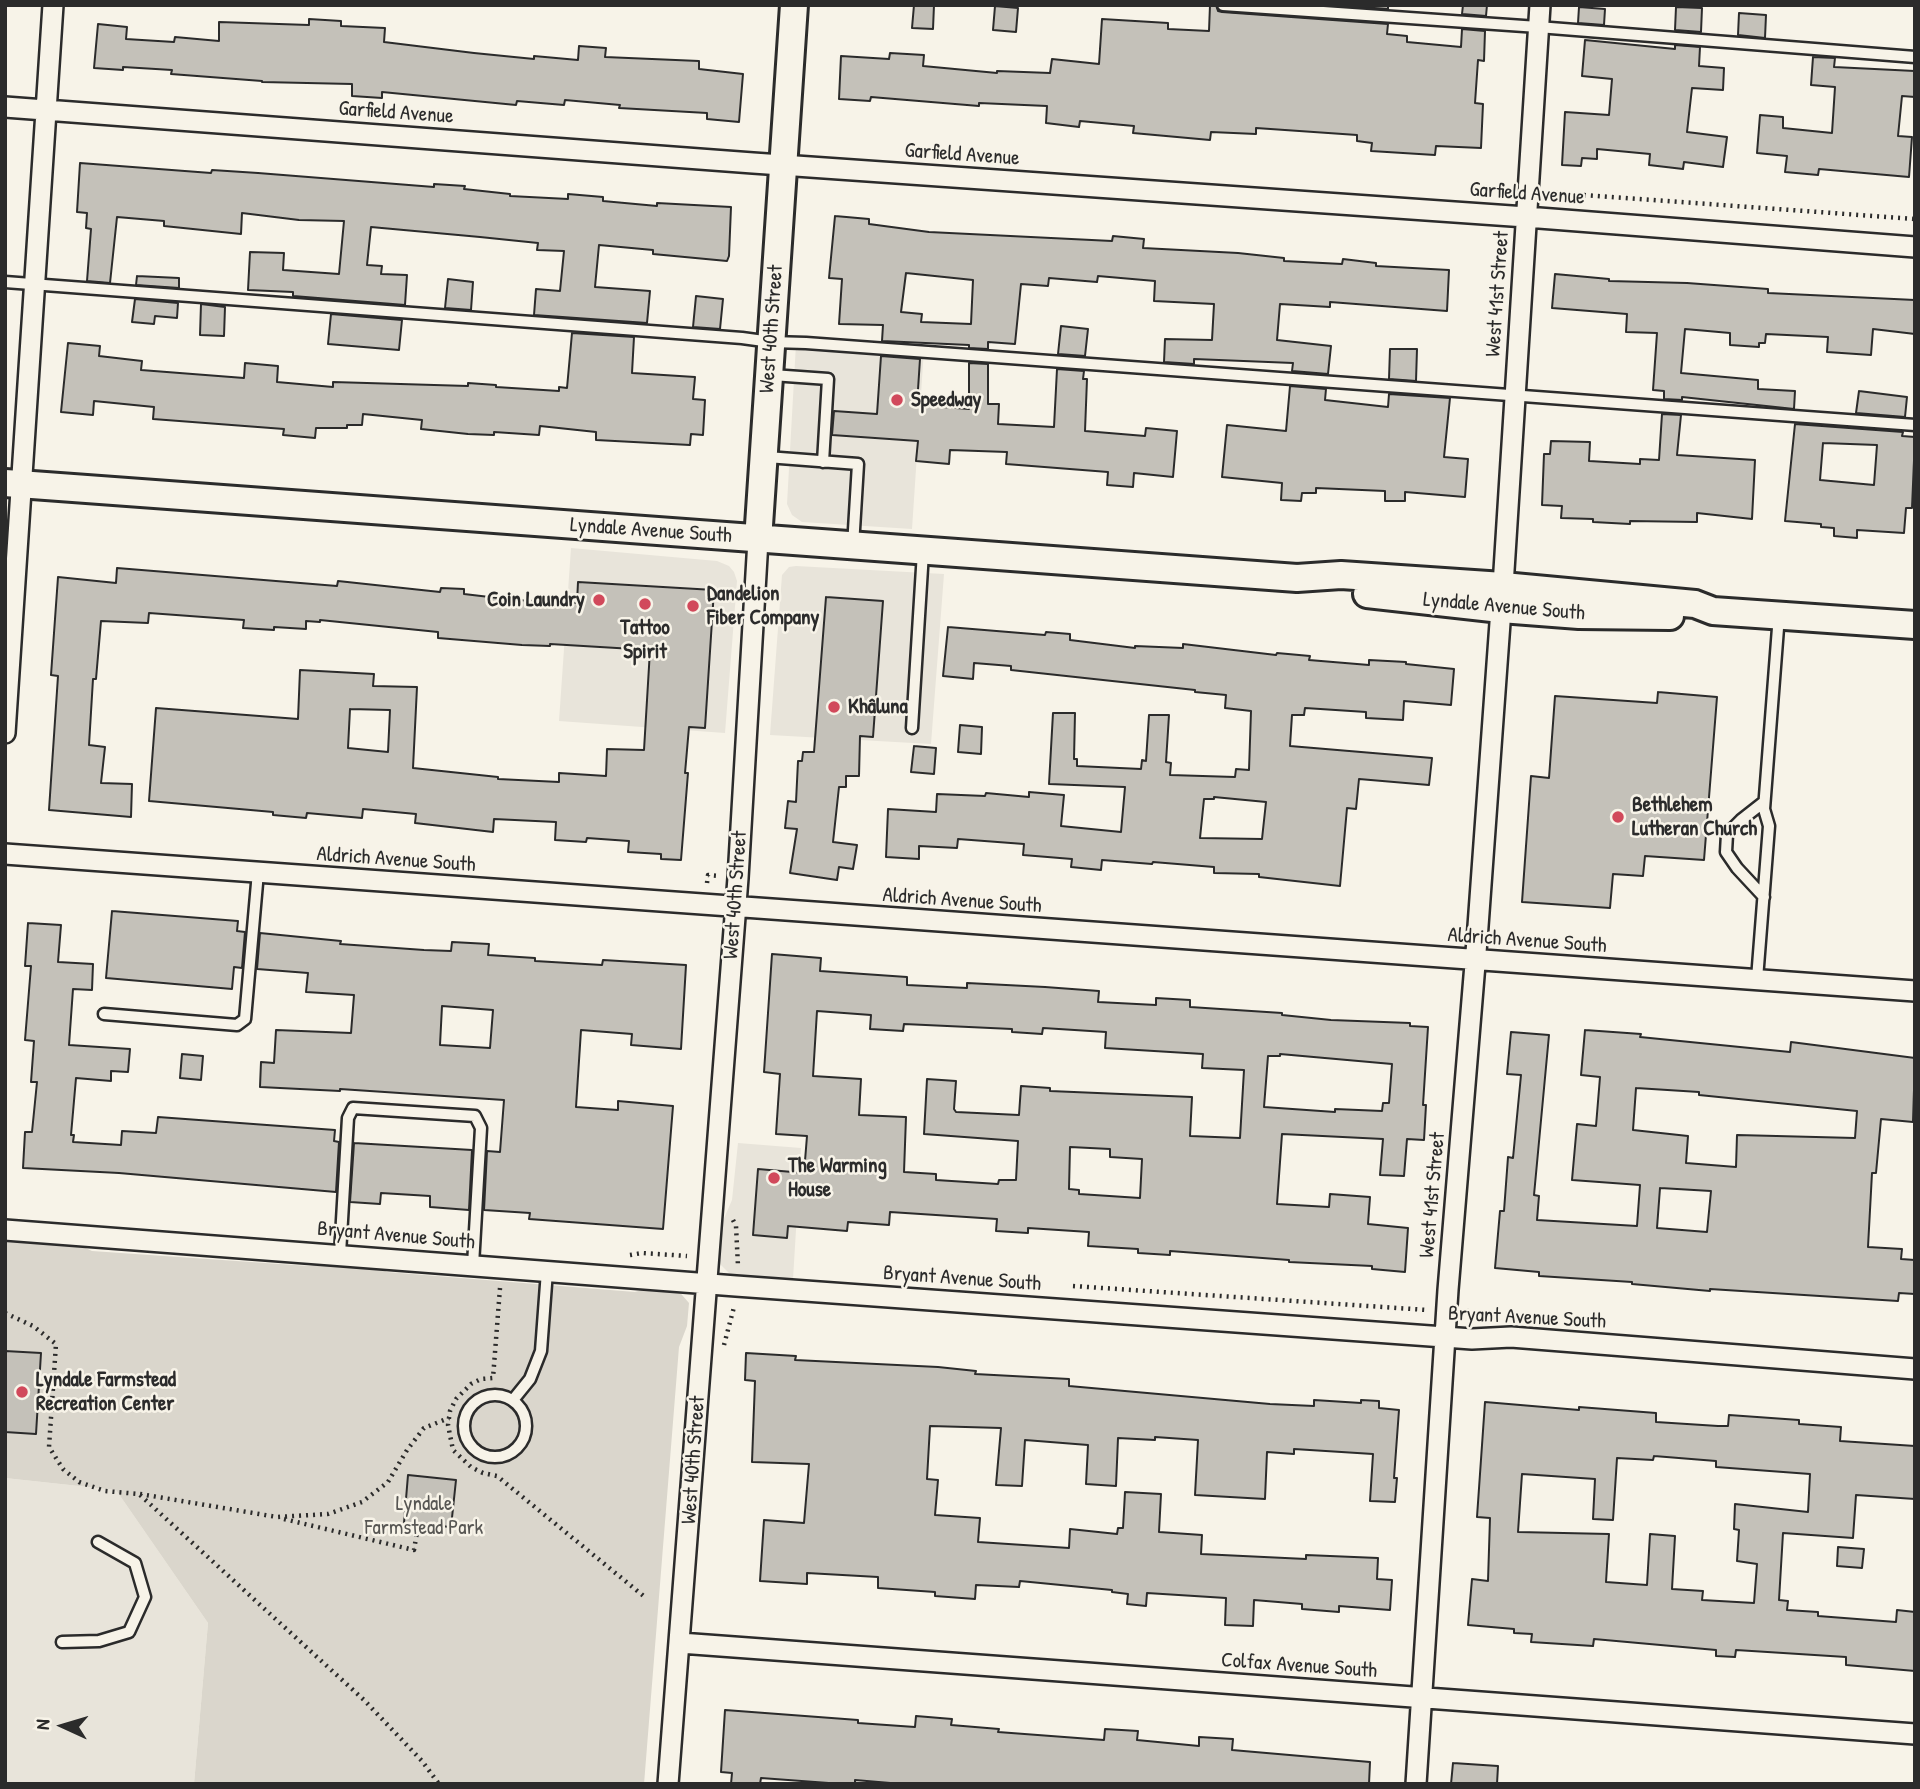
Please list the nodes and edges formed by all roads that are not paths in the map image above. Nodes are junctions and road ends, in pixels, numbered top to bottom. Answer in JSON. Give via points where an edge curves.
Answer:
{"nodes":[{"id":1,"x":53,"y":5,"type":"edge"},
{"id":2,"x":794,"y":5,"type":"edge"},
{"id":3,"x":1223,"y":5,"type":"edge"},
{"id":4,"x":1540,"y":5,"type":"edge"},
{"id":5,"x":1538,"y":27,"type":"junction"},
{"id":6,"x":1915,"y":57,"type":"edge"},
{"id":7,"x":5,"y":107,"type":"edge"},
{"id":8,"x":47,"y":110,"type":"junction"},
{"id":9,"x":784,"y":164,"type":"junction"},
{"id":10,"x":1526,"y":217,"type":"junction"},
{"id":11,"x":1915,"y":247,"type":"edge"},
{"id":12,"x":5,"y":282,"type":"edge"},
{"id":13,"x":36,"y":285,"type":"junction"},
{"id":14,"x":771,"y":342,"type":"junction"},
{"id":15,"x":769,"y":375,"type":"junction"},
{"id":16,"x":1515,"y":395,"type":"junction"},
{"id":17,"x":1915,"y":425,"type":"edge"},
{"id":18,"x":764,"y":456,"type":"junction"},
{"id":19,"x":823,"y":462,"type":"junction"},
{"id":20,"x":14,"y":484,"type":"edge"},
{"id":21,"x":758,"y":540,"type":"junction"},
{"id":22,"x":853,"y":546,"type":"junction"},
{"id":23,"x":923,"y":552,"type":"junction"},
{"id":24,"x":1502,"y":598,"type":"junction"},
{"id":25,"x":1779,"y":615,"type":"junction"},
{"id":26,"x":1915,"y":625,"type":"edge"},
{"id":27,"x":912,"y":728,"type":"dead end"},
{"id":28,"x":5,"y":733,"type":"edge"},
{"id":29,"x":1764,"y":802,"type":"junction"},
{"id":30,"x":5,"y":854,"type":"edge"},
{"id":31,"x":258,"y":872,"type":"junction"},
{"id":32,"x":1764,"y":897,"type":"junction"},
{"id":33,"x":736,"y":907,"type":"junction"},
{"id":34,"x":1475,"y":960,"type":"junction"},
{"id":35,"x":1757,"y":979,"type":"junction"},
{"id":36,"x":1915,"y":991,"type":"edge"},
{"id":37,"x":104,"y":1013,"type":"dead end"},
{"id":38,"x":5,"y":1230,"type":"edge"},
{"id":39,"x":340,"y":1254,"type":"junction"},
{"id":40,"x":473,"y":1265,"type":"junction"},
{"id":41,"x":547,"y":1271,"type":"junction"},
{"id":42,"x":707,"y":1284,"type":"junction"},
{"id":43,"x":1445,"y":1337,"type":"junction"},
{"id":44,"x":1915,"y":1369,"type":"edge"},
{"id":45,"x":513,"y":1400,"type":"junction"},
{"id":46,"x":98,"y":1542,"type":"dead end"},
{"id":47,"x":62,"y":1643,"type":"dead end"},
{"id":48,"x":680,"y":1643,"type":"junction"},
{"id":49,"x":1422,"y":1698,"type":"junction"},
{"id":50,"x":1915,"y":1734,"type":"edge"},
{"id":51,"x":668,"y":1784,"type":"edge"},
{"id":52,"x":1416,"y":1784,"type":"edge"}],
"edges":[{"from":1,"to":8,"type":"street"},
{"from":2,"to":9,"type":"main road","name":"West 40th Street"},
{"from":3,"to":5,"type":"lane"},
{"from":4,"to":5,"type":"street","name":"West 41st Street"},
{"from":5,"to":6,"type":"lane"},
{"from":5,"to":10,"type":"street","name":"West 41st Street"},
{"from":7,"to":8,"type":"street","name":"Garfield Avenue"},
{"from":8,"to":9,"type":"street","name":"Garfield Avenue"},
{"from":8,"to":13,"type":"street"},
{"from":9,"to":10,"type":"street","name":"Garfield Avenue"},
{"from":9,"to":14,"type":"main road","name":"West 40th Street"},
{"from":10,"to":11,"type":"street","name":"Garfield Avenue"},
{"from":10,"to":16,"type":"street","name":"West 41st Street"},
{"from":12,"to":13,"type":"lane"},
{"from":13,"to":14,"type":"lane"},
{"from":13,"to":20,"type":"street"},
{"from":14,"to":15,"type":"main road","name":"West 40th Street"},
{"from":14,"to":16,"type":"lane"},
{"from":15,"to":18,"type":"main road","name":"West 40th Street"},
{"from":15,"to":19,"type":"lane","via":[[828,379]]},
{"from":16,"to":17,"type":"lane"},
{"from":16,"to":24,"type":"street","name":"West 41st Street"},
{"from":18,"to":19,"type":"lane"},
{"from":18,"to":21,"type":"main road","name":"West 40th Street"},
{"from":19,"to":22,"type":"lane","via":[[858,464]]},
{"from":20,"to":21,"type":"main road","name":"Lyndale Avenue South"},
{"from":20,"to":28,"type":"street"},
{"from":21,"to":22,"type":"main road","name":"Lyndale Avenue South"},
{"from":21,"to":33,"type":"street","name":"West 40th Street"},
{"from":22,"to":23,"type":"main road","name":"Lyndale Avenue South"},
{"from":23,"to":24,"type":"main road","name":"Lyndale Avenue South","via":[[1297,578],[1341,575]]},
{"from":23,"to":27,"type":"lane"},
{"from":24,"to":25,"type":"main road","name":"Lyndale Avenue South","via":[[1681,602],[1713,611]]},
{"from":24,"to":34,"type":"street","name":"West 41st Street"},
{"from":25,"to":26,"type":"main road","name":"Lyndale Avenue South"},
{"from":25,"to":29,"type":"lane"},
{"from":29,"to":32,"type":"lane","via":[[1769,826]]},
{"from":29,"to":32,"type":"lane","via":[[1727,834],[1726,852]]},
{"from":30,"to":31,"type":"street","name":"Aldrich Avenue South"},
{"from":31,"to":33,"type":"street","name":"Aldrich Avenue South"},
{"from":31,"to":37,"type":"lane","via":[[245,1019],[237,1025]]},
{"from":32,"to":35,"type":"lane"},
{"from":33,"to":34,"type":"street","name":"Aldrich Avenue South"},
{"from":33,"to":42,"type":"street","name":"West 40th Street"},
{"from":34,"to":35,"type":"street","name":"Aldrich Avenue South"},
{"from":34,"to":43,"type":"street","name":"West 41st Street"},
{"from":35,"to":36,"type":"street","name":"Aldrich Avenue South"},
{"from":38,"to":39,"type":"street","name":"Bryant Avenue South"},
{"from":39,"to":40,"type":"street","name":"Bryant Avenue South"},
{"from":39,"to":40,"type":"lane","via":[[348,1118],[353,1108],[475,1116],[481,1128]]},
{"from":40,"to":41,"type":"street","name":"Bryant Avenue South"},
{"from":41,"to":42,"type":"street","name":"Bryant Avenue South"},
{"from":41,"to":45,"type":"lane","via":[[541,1351],[530,1379]]},
{"from":42,"to":43,"type":"street","name":"Bryant Avenue South"},
{"from":42,"to":48,"type":"street","name":"West 40th Street"},
{"from":43,"to":44,"type":"street","name":"Bryant Avenue South"},
{"from":43,"to":49,"type":"street","name":"West 41st Street"},
{"from":45,"to":45,"type":"lane","via":[[527,1424],[516,1450],[504,1457],[477,1452],[464,1428],[474,1403],[486,1396]]},
{"from":46,"to":47,"type":"lane","via":[[135,1563],[145,1597],[129,1632],[99,1641]]},
{"from":48,"to":49,"type":"street","name":"Colfax Avenue South"},
{"from":48,"to":51,"type":"street","name":"West 40th Street"},
{"from":49,"to":50,"type":"street","name":"Colfax Avenue South"},
{"from":49,"to":52,"type":"street","name":"West 41st Street"}]}
